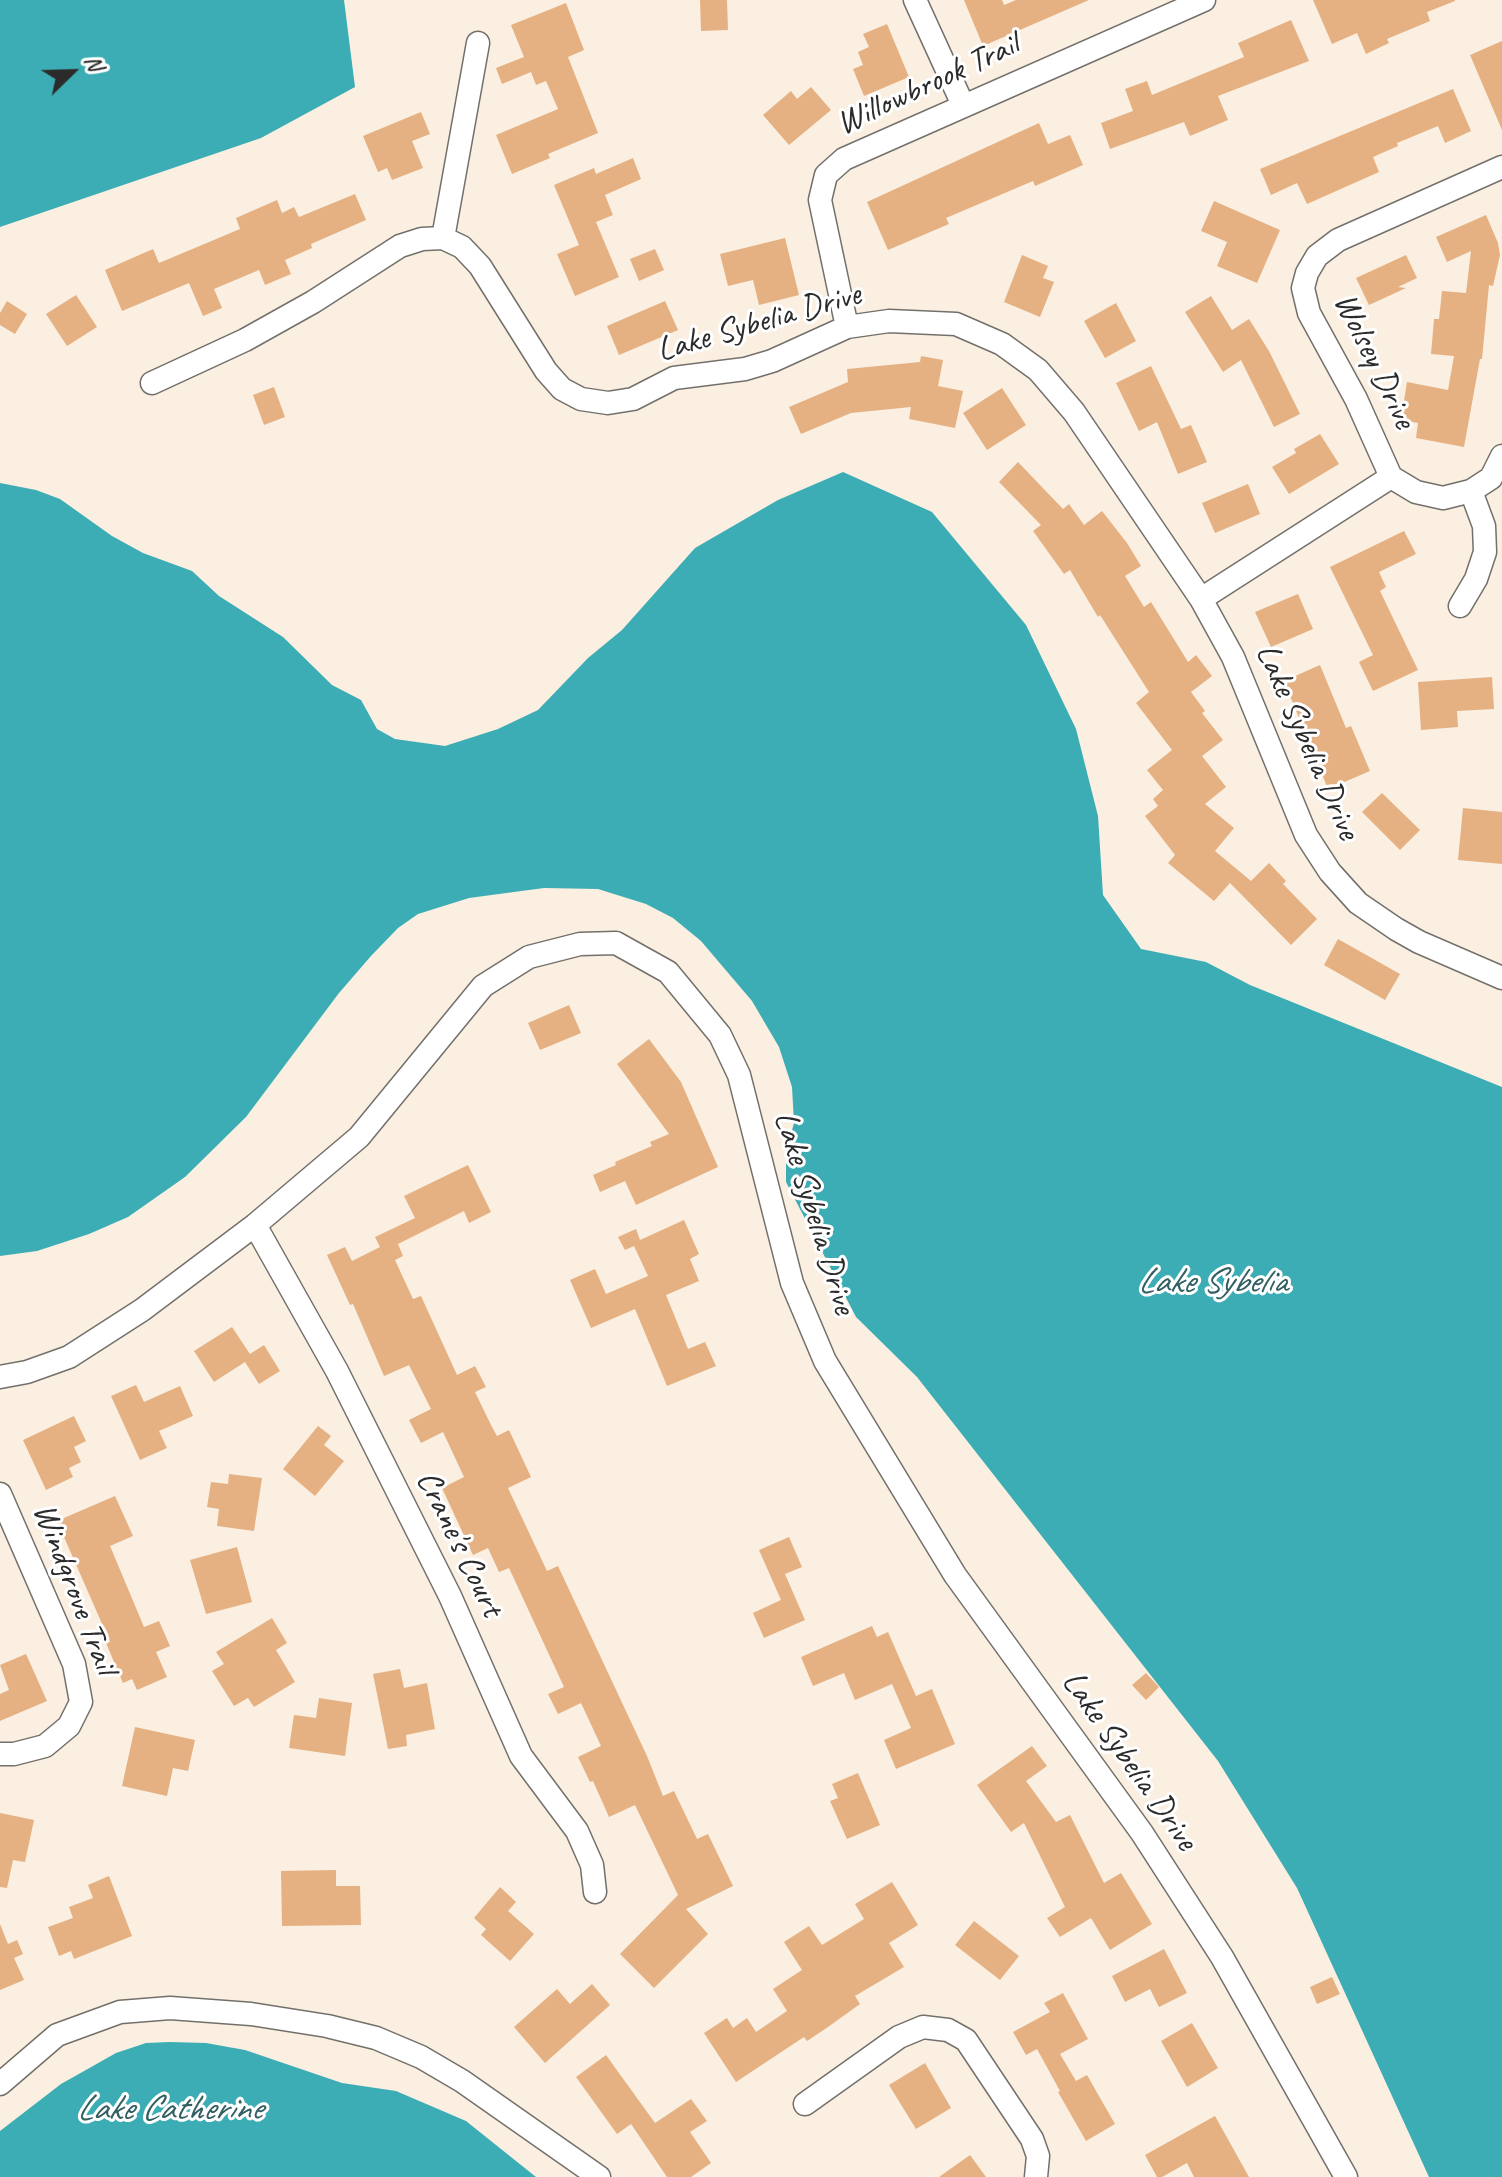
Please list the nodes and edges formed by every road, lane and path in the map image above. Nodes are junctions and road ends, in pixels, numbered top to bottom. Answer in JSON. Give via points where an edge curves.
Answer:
{"nodes":[{"id":1,"x":915,"y":0,"type":"edge"},
{"id":2,"x":1204,"y":0,"type":"edge"},
{"id":3,"x":478,"y":43,"type":"dead end"},
{"id":4,"x":963,"y":105,"type":"junction"},
{"id":5,"x":1502,"y":167,"type":"edge"},
{"id":6,"x":443,"y":238,"type":"junction"},
{"id":7,"x":847,"y":327,"type":"junction"},
{"id":8,"x":152,"y":383,"type":"dead end"},
{"id":9,"x":1502,"y":456,"type":"edge"},
{"id":10,"x":1391,"y":477,"type":"junction"},
{"id":11,"x":1471,"y":491,"type":"junction"},
{"id":12,"x":1201,"y":599,"type":"junction"},
{"id":13,"x":1460,"y":606,"type":"dead end"},
{"id":14,"x":1502,"y":978,"type":"edge"},
{"id":15,"x":255,"y":1225,"type":"junction"},
{"id":16,"x":0,"y":1377,"type":"edge"},
{"id":17,"x":0,"y":1494,"type":"edge"},
{"id":18,"x":0,"y":1754,"type":"edge"},
{"id":19,"x":595,"y":1892,"type":"dead end"},
{"id":20,"x":0,"y":2084,"type":"edge"},
{"id":21,"x":805,"y":2104,"type":"dead end"},
{"id":22,"x":599,"y":2177,"type":"edge"},
{"id":23,"x":1036,"y":2177,"type":"edge"},
{"id":24,"x":1346,"y":2177,"type":"edge"}],
"edges":[{"from":1,"to":4,"type":"street"},
{"from":2,"to":4,"type":"street","name":"Willowbrook Trail"},
{"from":3,"to":6,"type":"street"},
{"from":4,"to":7,"type":"street","name":"Willowbrook Trail","via":[[844,159],[826,175],[820,200]]},
{"from":5,"to":10,"type":"street","name":"Wolsey Drive","via":[[1338,240],[1317,256],[1307,273],[1303,288],[1309,313]]},
{"from":6,"to":7,"type":"street","name":"Lake Sybelia Drive","via":[[462,247],[480,266],[546,371],[562,389],[581,399],[633,399],[674,378],[745,369]]},
{"from":6,"to":8,"type":"street","via":[[400,246],[245,340]]},
{"from":7,"to":12,"type":"street","name":"Lake Sybelia Drive","via":[[889,321],[956,324],[1002,344],[1038,370],[1074,412]]},
{"from":9,"to":11,"type":"street","via":[[1491,478]]},
{"from":10,"to":11,"type":"street","via":[[1416,492],[1443,498]]},
{"from":10,"to":12,"type":"street","name":"Wolsey Drive"},
{"from":11,"to":13,"type":"street","via":[[1484,526],[1485,552]]},
{"from":12,"to":14,"type":"street","name":"Lake Sybelia Drive","via":[[1233,657],[1306,835],[1330,872],[1358,903],[1396,929]]},
{"from":15,"to":16,"type":"street","name":"Lake Sybelia Drive","via":[[69,1357]]},
{"from":15,"to":19,"type":"street","name":"Crane's Court","via":[[337,1371],[450,1596],[521,1756],[577,1831],[592,1865]]},
{"from":15,"to":24,"type":"street","name":"Lake Sybelia Drive","via":[[359,1137],[483,986],[529,957],[580,944],[616,943],[668,972],[720,1035],[739,1075],[792,1283],[825,1361],[955,1575],[1142,1833],[1222,1957]]},
{"from":17,"to":18,"type":"street","name":"Windgrove Trail","via":[[74,1664],[81,1702],[69,1726],[45,1746]]},
{"from":20,"to":22,"type":"street","via":[[57,2035],[120,2012],[170,2008],[251,2014],[376,2038],[421,2057]]},
{"from":21,"to":23,"type":"street","via":[[899,2037],[923,2027],[948,2030],[966,2040],[1032,2139],[1038,2156]]}]}
